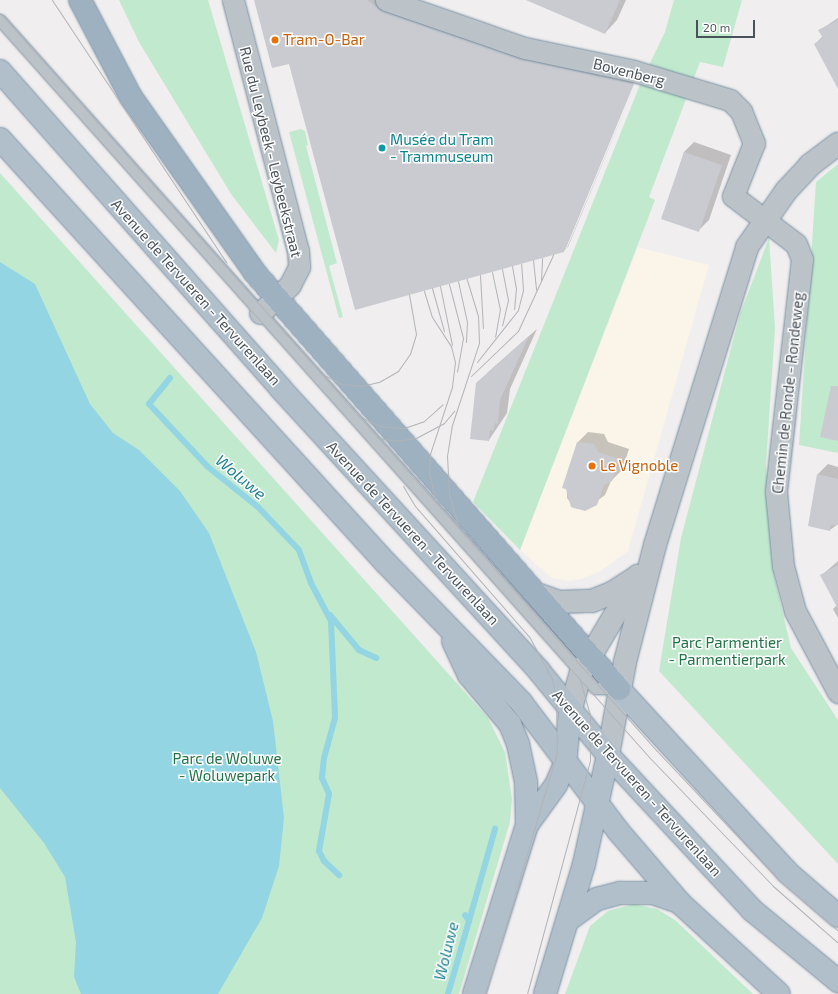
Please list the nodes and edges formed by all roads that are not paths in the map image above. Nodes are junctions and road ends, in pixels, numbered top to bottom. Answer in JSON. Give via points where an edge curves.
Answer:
{"nodes":[{"id":1,"x":80,"y":0,"type":"edge"},
{"id":2,"x":233,"y":0,"type":"edge"},
{"id":3,"x":386,"y":0,"type":"edge"},
{"id":4,"x":0,"y":20,"type":"edge"},
{"id":5,"x":0,"y":72,"type":"edge"},
{"id":6,"x":0,"y":139,"type":"edge"},
{"id":7,"x":838,"y":144,"type":"edge"},
{"id":8,"x":764,"y":219,"type":"junction"},
{"id":9,"x":277,"y":298,"type":"junction"},
{"id":10,"x":260,"y":313,"type":"junction"},
{"id":11,"x":428,"y":502,"type":"junction"},
{"id":12,"x":462,"y":509,"type":"junction"},
{"id":13,"x":655,"y":545,"type":"junction"},
{"id":14,"x":638,"y":575,"type":"junction"},
{"id":15,"x":537,"y":594,"type":"junction"},
{"id":16,"x":445,"y":624,"type":"junction"},
{"id":17,"x":586,"y":664,"type":"junction"},
{"id":18,"x":619,"y":689,"type":"junction"},
{"id":19,"x":838,"y":692,"type":"edge"},
{"id":20,"x":570,"y":712,"type":"junction"},
{"id":21,"x":608,"y":755,"type":"junction"},
{"id":22,"x":565,"y":764,"type":"junction"},
{"id":23,"x":597,"y":804,"type":"junction"},
{"id":24,"x":527,"y":825,"type":"junction"},
{"id":25,"x":680,"y":903,"type":"junction"},
{"id":26,"x":838,"y":916,"type":"edge"},
{"id":27,"x":568,"y":920,"type":"junction"},
{"id":28,"x":838,"y":981,"type":"edge"},
{"id":29,"x":474,"y":994,"type":"edge"},
{"id":30,"x":544,"y":994,"type":"edge"},
{"id":31,"x":779,"y":994,"type":"edge"}],
"edges":[{"from":1,"to":9,"type":"highway","via":[[105,54],[131,97],[250,267]]},
{"from":2,"to":9,"type":"street","name":"Rue du Leybeek - Leybeekstraat","via":[[298,251],[299,267],[290,285]]},
{"from":3,"to":8,"type":"street","name":"Bovenberg","via":[[525,48],[634,71],[730,100],[741,111],[754,143],[733,196]]},
{"from":4,"to":10,"type":"lane"},
{"from":5,"to":20,"type":"main road","name":"Avenue de Tervueren - Tervurenlaan","via":[[281,389],[539,671]]},
{"from":6,"to":16,"type":"main road"},
{"from":7,"to":8,"type":"street","via":[[810,165]]},
{"from":8,"to":13,"type":"street","via":[[747,247],[734,283]]},
{"from":8,"to":19,"type":"street","name":"Chemin de Ronde - Rondeweg","via":[[796,244],[802,259],[776,492],[783,566],[795,611]]},
{"from":9,"to":10,"type":"street","name":"Rue du Leybeek - Leybeekstraat"},
{"from":9,"to":12,"type":"highway"},
{"from":10,"to":11,"type":"lane"},
{"from":11,"to":12,"type":"lane"},
{"from":11,"to":17,"type":"lane"},
{"from":12,"to":15,"type":"highway"},
{"from":13,"to":14,"type":"street"},
{"from":13,"to":18,"type":"street"},
{"from":14,"to":15,"type":"street","via":[[612,593],[592,601],[559,602]]},
{"from":14,"to":17,"type":"street"},
{"from":15,"to":17,"type":"highway"},
{"from":16,"to":22,"type":"main road","via":[[521,702]]},
{"from":16,"to":24,"type":"main road","via":[[469,675],[510,724],[518,744],[526,783]]},
{"from":17,"to":18,"type":"highway"},
{"from":17,"to":20,"type":"street"},
{"from":18,"to":21,"type":"street"},
{"from":18,"to":26,"type":"main road","via":[[787,872]]},
{"from":20,"to":21,"type":"main road","name":"Avenue de Tervueren - Tervurenlaan"},
{"from":20,"to":22,"type":"main road"},
{"from":21,"to":23,"type":"main road"},
{"from":21,"to":28,"type":"main road","name":"Avenue de Tervueren - Tervurenlaan","via":[[752,910]]},
{"from":22,"to":23,"type":"main road"},
{"from":22,"to":24,"type":"main road","via":[[556,784]]},
{"from":23,"to":25,"type":"main road"},
{"from":23,"to":27,"type":"main road"},
{"from":24,"to":29,"type":"main road"},
{"from":25,"to":27,"type":"main road","via":[[653,893],[620,892],[597,899]]},
{"from":25,"to":31,"type":"main road"},
{"from":27,"to":30,"type":"main road"}]}
